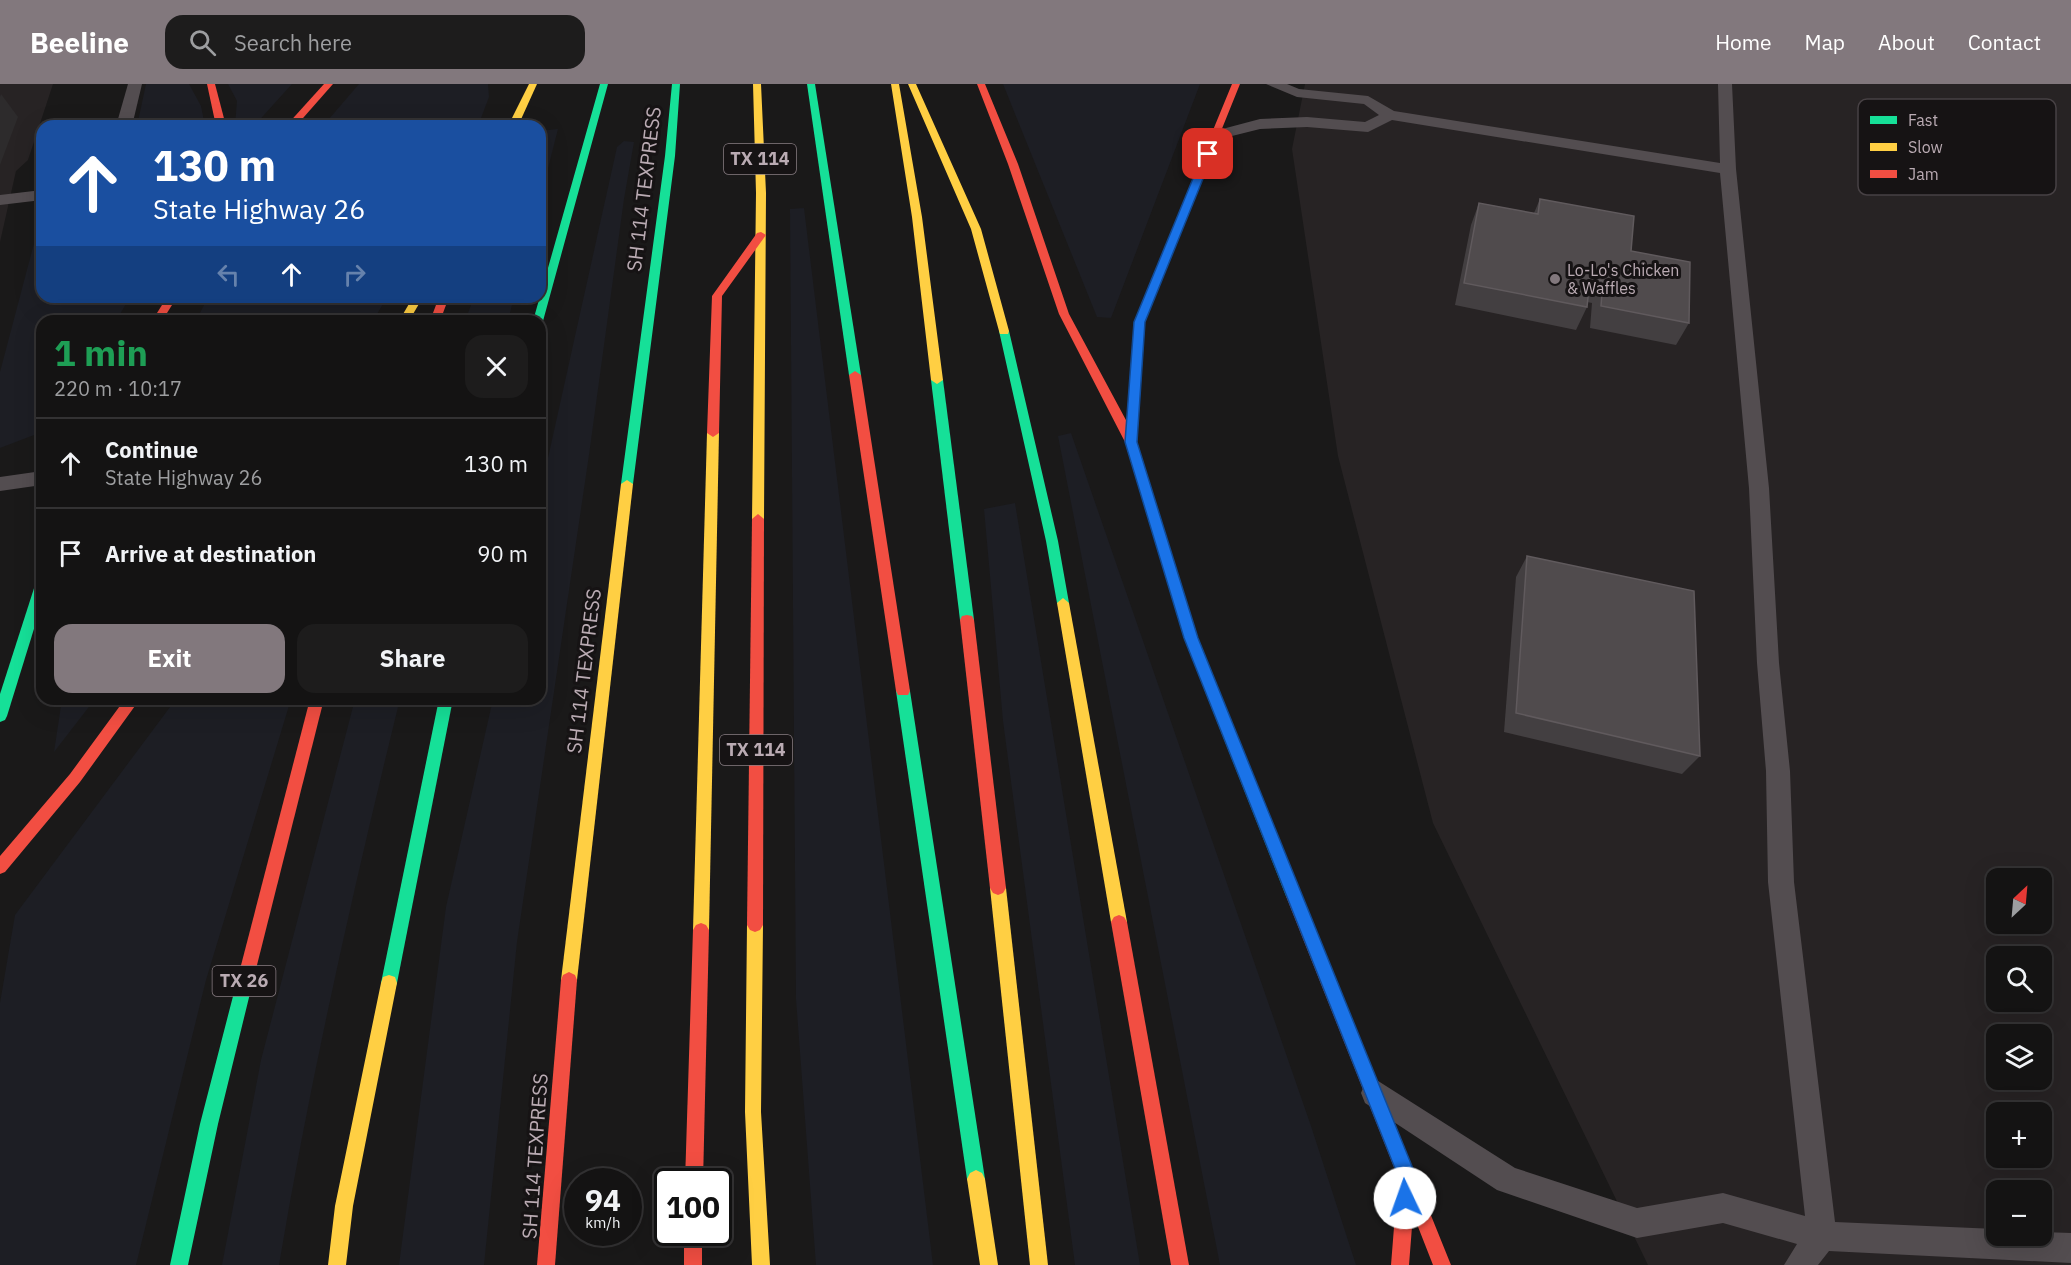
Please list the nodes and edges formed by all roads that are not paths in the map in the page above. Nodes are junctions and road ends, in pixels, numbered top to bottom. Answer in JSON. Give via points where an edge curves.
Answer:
{"nodes":[{"id":1,"x":135,"y":84,"type":"edge"},
{"id":2,"x":211,"y":84,"type":"edge"},
{"id":3,"x":329,"y":84,"type":"edge"},
{"id":4,"x":532,"y":84,"type":"edge"},
{"id":5,"x":604,"y":84,"type":"edge"},
{"id":6,"x":676,"y":84,"type":"edge"},
{"id":7,"x":757,"y":84,"type":"edge"},
{"id":8,"x":811,"y":84,"type":"edge"},
{"id":9,"x":895,"y":84,"type":"edge"},
{"id":10,"x":912,"y":84,"type":"edge"},
{"id":11,"x":981,"y":84,"type":"edge"},
{"id":12,"x":1236,"y":84,"type":"edge"},
{"id":13,"x":1273,"y":84,"type":"edge"},
{"id":14,"x":1725,"y":84,"type":"edge"},
{"id":15,"x":1390,"y":115,"type":"junction"},
{"id":16,"x":126,"y":120,"type":"edge"},
{"id":17,"x":220,"y":120,"type":"edge"},
{"id":18,"x":296,"y":120,"type":"edge"},
{"id":19,"x":516,"y":120,"type":"edge"},
{"id":20,"x":1216,"y":135,"type":"junction"},
{"id":21,"x":1728,"y":169,"type":"junction"},
{"id":22,"x":36,"y":196,"type":"edge"},
{"id":23,"x":0,"y":200,"type":"edge"},
{"id":24,"x":761,"y":235,"type":"junction"},
{"id":25,"x":546,"y":292,"type":"edge"},
{"id":26,"x":1131,"y":442,"type":"junction"},
{"id":27,"x":36,"y":479,"type":"edge"},
{"id":28,"x":0,"y":484,"type":"edge"},
{"id":29,"x":36,"y":601,"type":"edge"},
{"id":30,"x":129,"y":705,"type":"edge"},
{"id":31,"x":315,"y":705,"type":"edge"},
{"id":32,"x":445,"y":705,"type":"edge"},
{"id":33,"x":0,"y":716,"type":"edge"},
{"id":34,"x":0,"y":867,"type":"edge"},
{"id":35,"x":1371,"y":1091,"type":"junction"},
{"id":36,"x":694,"y":1168,"type":"edge"},
{"id":37,"x":1407,"y":1176,"type":"junction"},
{"id":38,"x":1822,"y":1236,"type":"junction"},
{"id":39,"x":693,"y":1246,"type":"edge"},
{"id":40,"x":2071,"y":1248,"type":"edge"},
{"id":41,"x":179,"y":1265,"type":"edge"},
{"id":42,"x":337,"y":1265,"type":"edge"},
{"id":43,"x":546,"y":1265,"type":"edge"},
{"id":44,"x":693,"y":1265,"type":"edge"},
{"id":45,"x":761,"y":1265,"type":"edge"},
{"id":46,"x":989,"y":1265,"type":"edge"},
{"id":47,"x":1039,"y":1265,"type":"edge"},
{"id":48,"x":1180,"y":1265,"type":"edge"},
{"id":49,"x":1400,"y":1265,"type":"edge"},
{"id":50,"x":1442,"y":1265,"type":"edge"},
{"id":51,"x":1799,"y":1265,"type":"edge"}],
"edges":[{"from":1,"to":16,"type":"lane"},
{"from":2,"to":17,"type":"main road"},
{"from":3,"to":18,"type":"main road"},
{"from":4,"to":19,"type":"main road"},
{"from":5,"to":25,"type":"main road"},
{"from":6,"to":43,"type":"main road","name":"SH 114 TEXPRESS","via":[[670,156],[603,661],[555,1132]]},
{"from":7,"to":24,"type":"main road","number":"TX 114"},
{"from":8,"to":46,"type":"main road"},
{"from":9,"to":47,"type":"main road","via":[[928,291],[965,581]]},
{"from":10,"to":48,"type":"main road","via":[[976,229],[1029,434],[1052,541]]},
{"from":11,"to":26,"type":"main road","via":[[1064,314]]},
{"from":12,"to":20,"type":"main road"},
{"from":13,"to":15,"type":"lane","via":[[1297,93],[1368,100]]},
{"from":14,"to":21,"type":"lane"},
{"from":15,"to":20,"type":"lane","via":[[1368,127],[1307,122],[1260,124]]},
{"from":15,"to":21,"type":"lane"},
{"from":20,"to":26,"type":"main road","via":[[1140,322]]},
{"from":21,"to":38,"type":"lane","via":[[1758,488],[1778,771],[1781,882]]},
{"from":22,"to":23,"type":"lane"},
{"from":24,"to":36,"type":"main road","via":[[717,296]]},
{"from":24,"to":45,"type":"main road","number":"TX 114","via":[[753,1112]]},
{"from":26,"to":35,"type":"main road","via":[[1191,638]]},
{"from":27,"to":28,"type":"lane"},
{"from":29,"to":33,"type":"main road"},
{"from":30,"to":34,"type":"main road","via":[[75,778]]},
{"from":31,"to":41,"type":"main road","number":"TX 26","via":[[209,1124]]},
{"from":32,"to":42,"type":"main road","via":[[344,1206]]},
{"from":35,"to":37,"type":"main road"},
{"from":35,"to":38,"type":"lane","via":[[1507,1180],[1637,1223],[1723,1208]]},
{"from":37,"to":49,"type":"main road"},
{"from":37,"to":50,"type":"main road"},
{"from":38,"to":40,"type":"lane"},
{"from":38,"to":51,"type":"lane"},
{"from":39,"to":44,"type":"main road"}]}
